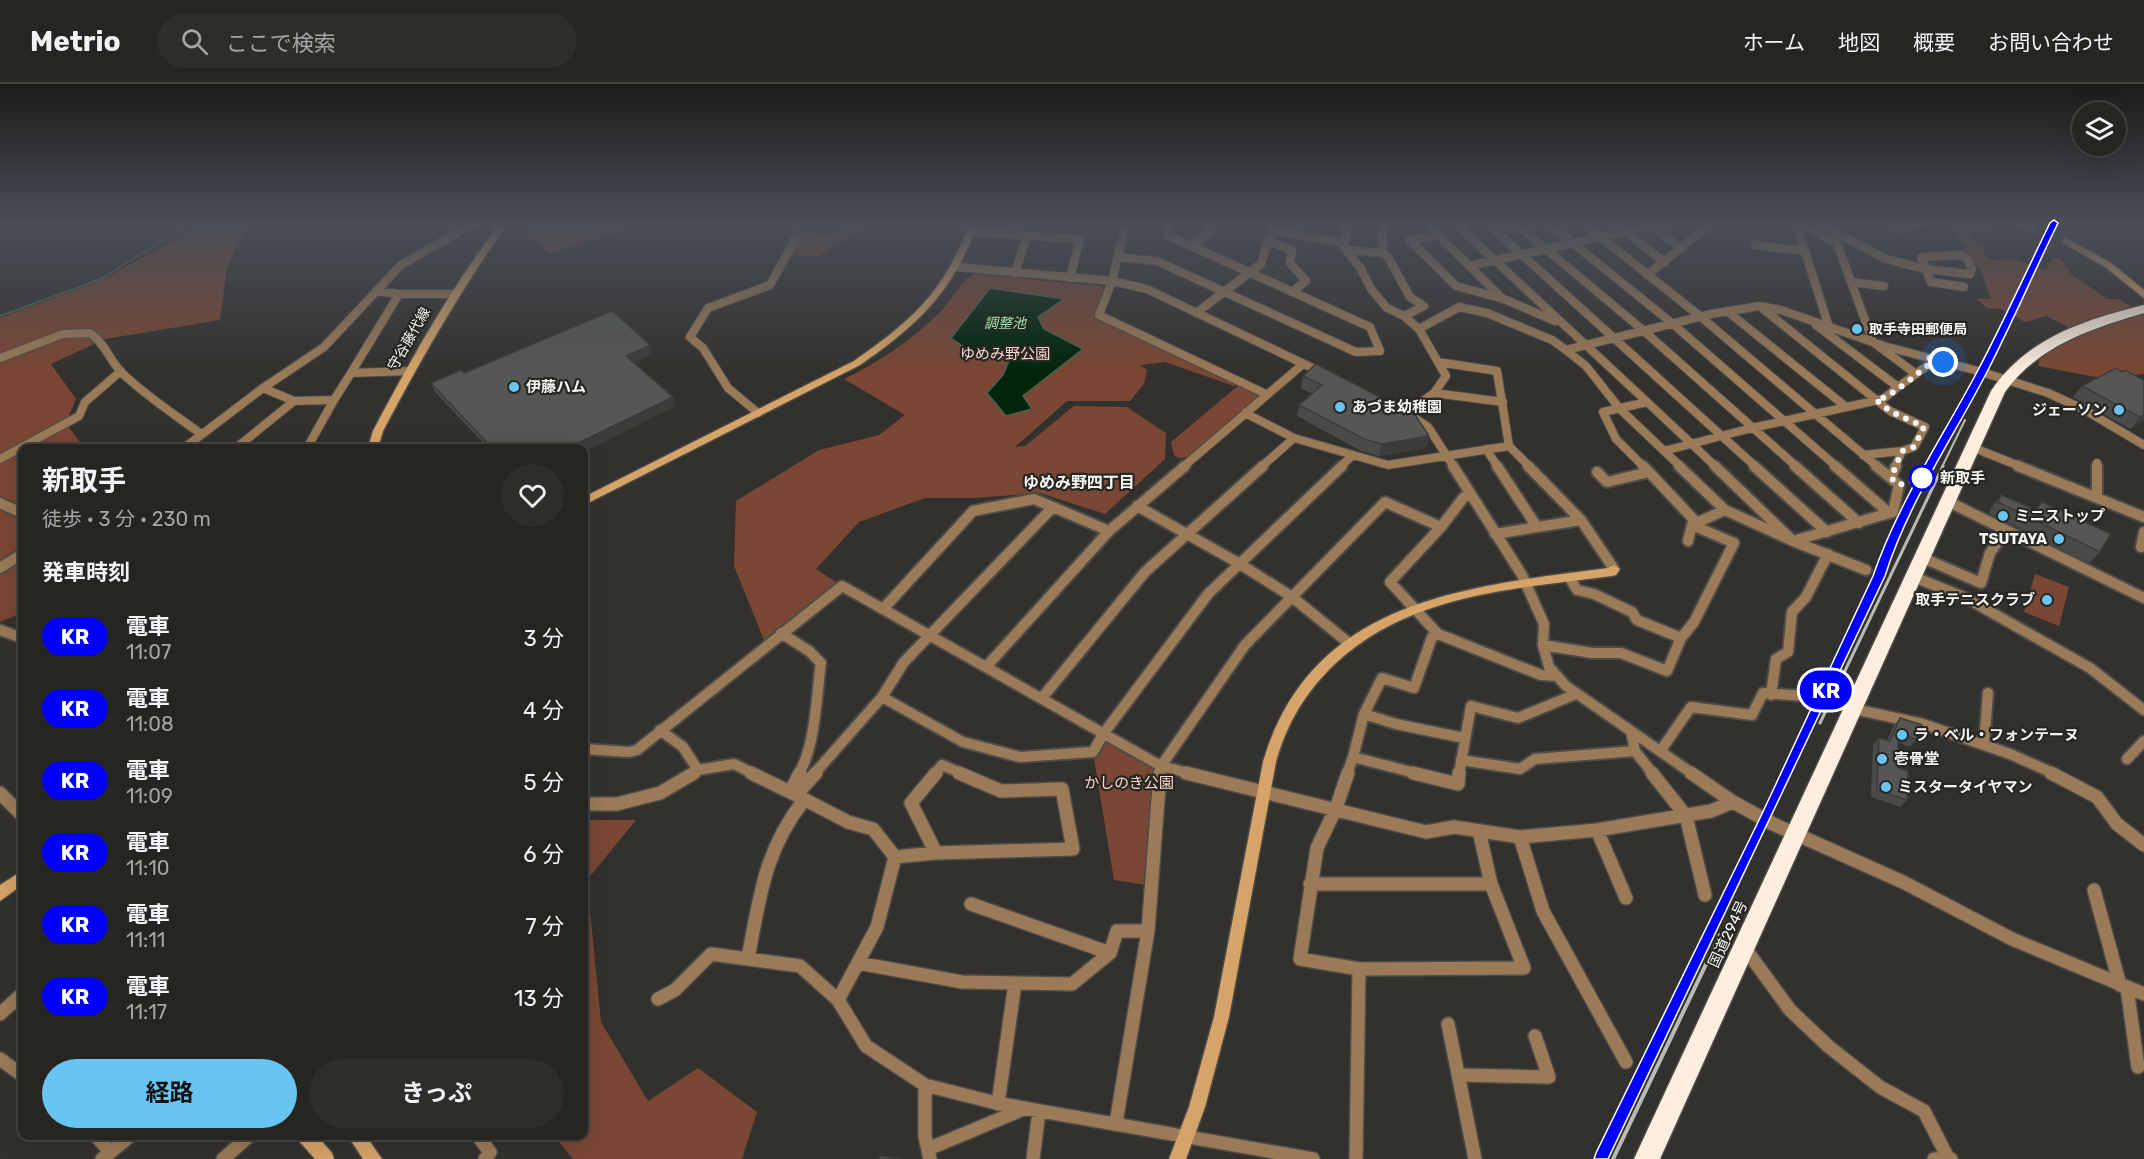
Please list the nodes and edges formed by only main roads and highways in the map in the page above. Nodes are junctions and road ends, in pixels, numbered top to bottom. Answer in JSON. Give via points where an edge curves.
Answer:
{"nodes":[{"id":1,"x":2144,"y":309,"type":"edge"},
{"id":2,"x":1647,"y":1159,"type":"edge"}],
"edges":[{"from":1,"to":2,"type":"highway","name":"国道294号","via":[[2068,334],[2036,351],[2005,380]]}]}
